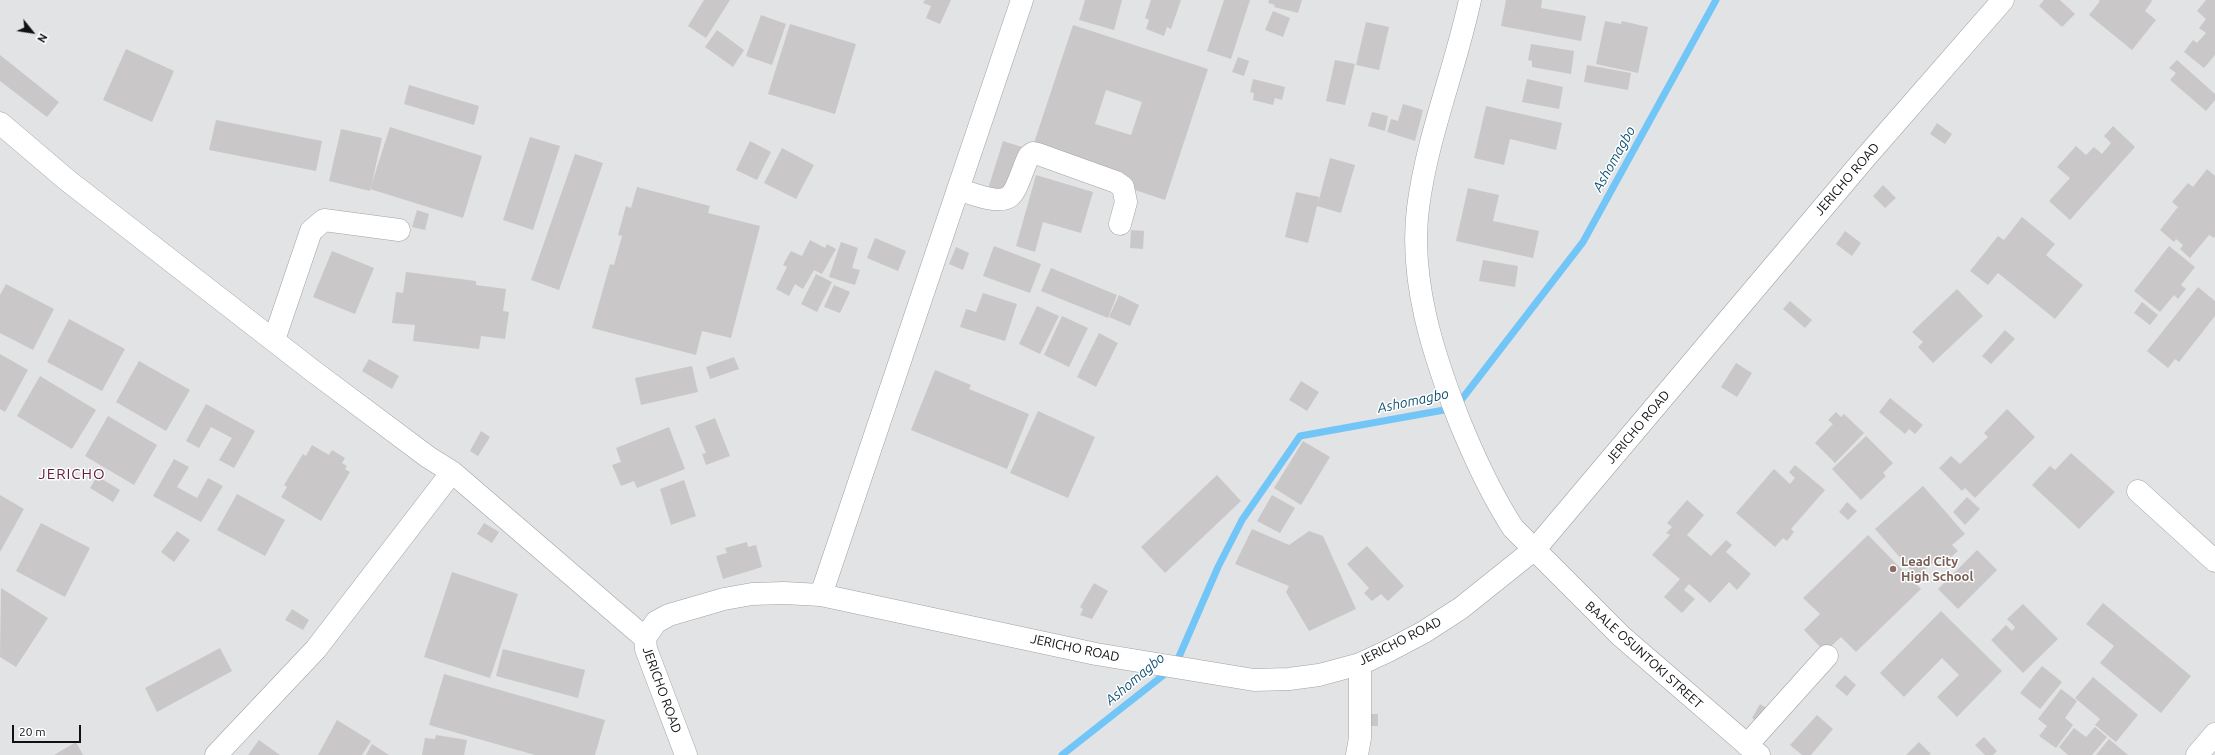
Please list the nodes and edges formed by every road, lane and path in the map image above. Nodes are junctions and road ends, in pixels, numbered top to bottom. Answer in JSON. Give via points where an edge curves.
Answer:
{"nodes":[{"id":1,"x":1022,"y":0,"type":"edge"},
{"id":2,"x":1470,"y":0,"type":"edge"},
{"id":3,"x":2003,"y":0,"type":"edge"},
{"id":4,"x":0,"y":123,"type":"edge"},
{"id":5,"x":958,"y":189,"type":"junction"},
{"id":6,"x":1120,"y":224,"type":"dead end"},
{"id":7,"x":399,"y":230,"type":"dead end"},
{"id":8,"x":274,"y":340,"type":"junction"},
{"id":9,"x":452,"y":472,"type":"junction"},
{"id":10,"x":2138,"y":491,"type":"dead end"},
{"id":11,"x":1536,"y":548,"type":"junction"},
{"id":12,"x":2215,"y":561,"type":"edge"},
{"id":13,"x":821,"y":594,"type":"junction"},
{"id":14,"x":645,"y":638,"type":"junction"},
{"id":15,"x":1827,"y":656,"type":"dead end"},
{"id":16,"x":1360,"y":664,"type":"junction"},
{"id":17,"x":2215,"y":734,"type":"edge"},
{"id":18,"x":1753,"y":750,"type":"edge"},
{"id":19,"x":216,"y":755,"type":"edge"},
{"id":20,"x":686,"y":755,"type":"edge"},
{"id":21,"x":1357,"y":755,"type":"edge"},
{"id":22,"x":2197,"y":755,"type":"edge"}],
"edges":[{"from":1,"to":5,"type":"street"},
{"from":2,"to":11,"type":"street","name":"BAALE OSUNTOKI STREET","via":[[1455,64],[1433,133],[1418,209],[1417,253],[1423,305],[1435,354],[1473,454],[1500,509],[1513,528]]},
{"from":3,"to":11,"type":"street","name":"JERICHO ROAD","via":[[1834,194]]},
{"from":4,"to":8,"type":"street","via":[[67,180]]},
{"from":5,"to":6,"type":"street","via":[[996,200],[1004,199],[1010,196],[1029,156],[1038,154],[1123,186],[1126,202]]},
{"from":5,"to":13,"type":"street"},
{"from":7,"to":8,"type":"street","via":[[324,220],[318,224],[311,231]]},
{"from":8,"to":9,"type":"street","via":[[428,457]]},
{"from":9,"to":14,"type":"street"},
{"from":9,"to":19,"type":"street","via":[[316,649]]},
{"from":10,"to":12,"type":"street"},
{"from":11,"to":16,"type":"street","name":"JERICHO ROAD","via":[[1461,608],[1430,628]]},
{"from":11,"to":18,"type":"street","name":"BAALE OSUNTOKI STREET","via":[[1560,576],[1621,636]]},
{"from":13,"to":14,"type":"street","name":"JERICHO ROAD","via":[[752,594],[724,599],[669,615],[656,622]]},
{"from":13,"to":16,"type":"street","name":"JERICHO ROAD","via":[[1096,654],[1254,680],[1304,677]]},
{"from":14,"to":20,"type":"street","name":"JERICHO ROAD","via":[[646,649]]},
{"from":15,"to":18,"type":"street"},
{"from":16,"to":21,"type":"street","via":[[1360,738]]},
{"from":17,"to":22,"type":"street"}]}
